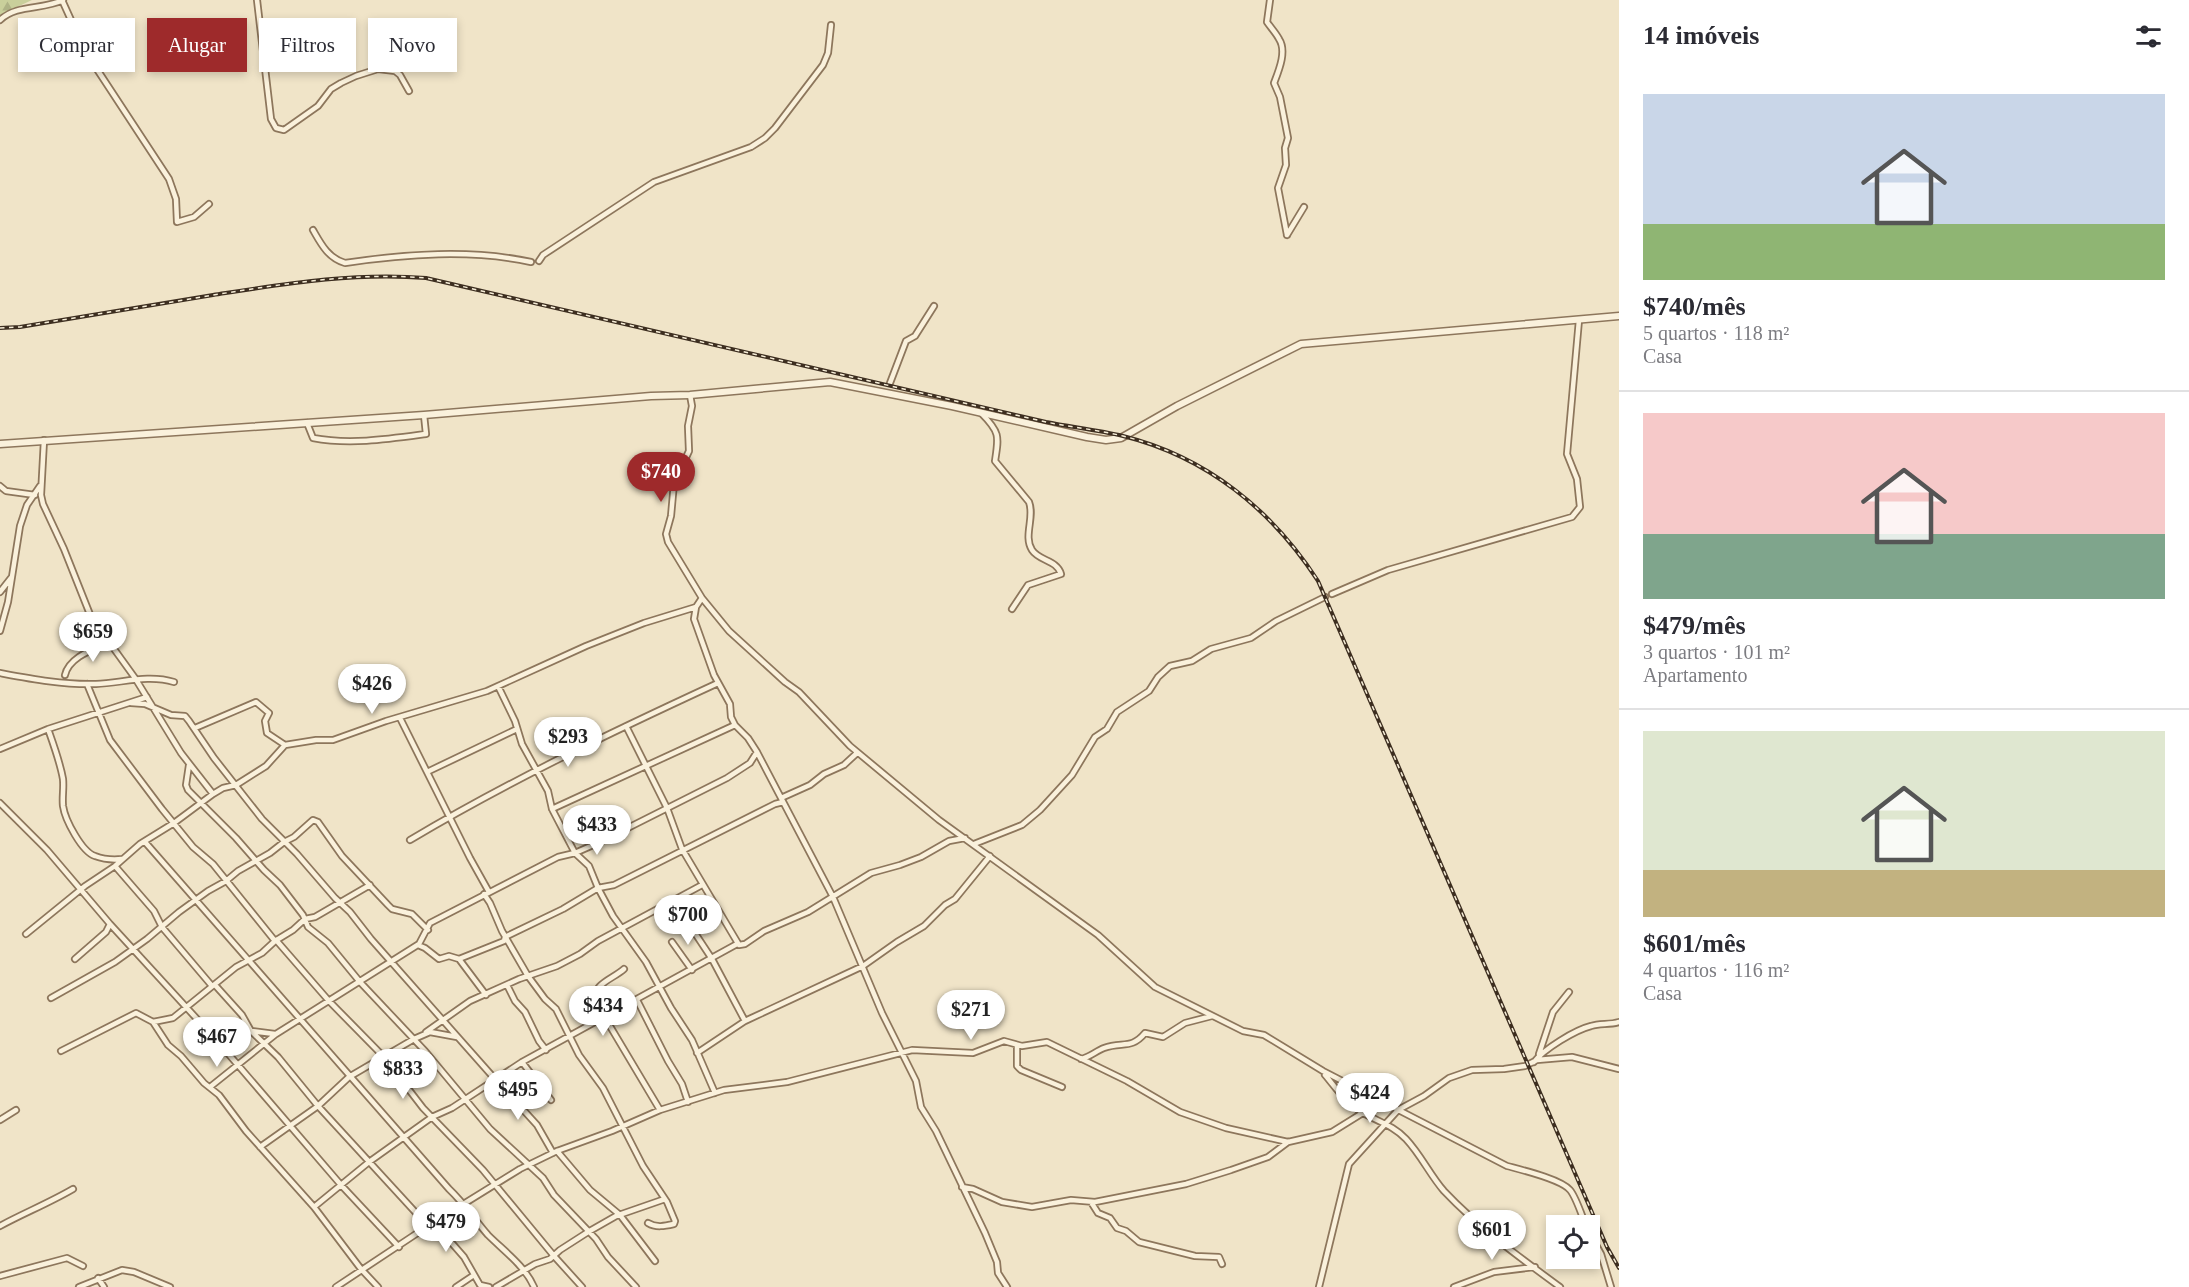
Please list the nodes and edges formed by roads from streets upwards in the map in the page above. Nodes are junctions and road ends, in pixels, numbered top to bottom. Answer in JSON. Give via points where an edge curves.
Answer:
{"nodes":[{"id":1,"x":63,"y":0,"type":"edge"},
{"id":2,"x":257,"y":0,"type":"edge"},
{"id":3,"x":1270,"y":0,"type":"edge"},
{"id":4,"x":0,"y":20,"type":"edge"},
{"id":5,"x":831,"y":25,"type":"dead end"},
{"id":6,"x":409,"y":91,"type":"dead end"},
{"id":7,"x":209,"y":204,"type":"dead end"},
{"id":8,"x":1304,"y":207,"type":"dead end"},
{"id":9,"x":313,"y":230,"type":"dead end"},
{"id":10,"x":539,"y":261,"type":"dead end"},
{"id":11,"x":531,"y":262,"type":"dead end"},
{"id":12,"x":934,"y":306,"type":"dead end"},
{"id":13,"x":1619,"y":316,"type":"edge"},
{"id":14,"x":1579,"y":320,"type":"junction"},
{"id":15,"x":890,"y":383,"type":"dead end"},
{"id":16,"x":690,"y":395,"type":"junction"},
{"id":17,"x":981,"y":413,"type":"junction"},
{"id":18,"x":424,"y":415,"type":"junction"},
{"id":19,"x":308,"y":423,"type":"junction"},
{"id":20,"x":44,"y":440,"type":"junction"},
{"id":21,"x":0,"y":444,"type":"edge"},
{"id":22,"x":42,"y":483,"type":"junction"},
{"id":23,"x":0,"y":486,"type":"edge"},
{"id":24,"x":35,"y":495,"type":"junction"},
{"id":25,"x":11,"y":578,"type":"junction"},
{"id":26,"x":0,"y":592,"type":"edge"},
{"id":27,"x":1332,"y":594,"type":"dead end"},
{"id":28,"x":1324,"y":597,"type":"dead end"},
{"id":29,"x":702,"y":598,"type":"junction"},
{"id":30,"x":696,"y":607,"type":"junction"},
{"id":31,"x":1012,"y":609,"type":"dead end"},
{"id":32,"x":0,"y":632,"type":"edge"},
{"id":33,"x":109,"y":642,"type":"junction"},
{"id":34,"x":0,"y":673,"type":"edge"},
{"id":35,"x":65,"y":675,"type":"dead end"},
{"id":36,"x":135,"y":678,"type":"junction"},
{"id":37,"x":174,"y":682,"type":"dead end"},
{"id":38,"x":718,"y":683,"type":"junction"},
{"id":39,"x":87,"y":684,"type":"junction"},
{"id":40,"x":498,"y":686,"type":"junction"},
{"id":41,"x":147,"y":697,"type":"junction"},
{"id":42,"x":131,"y":703,"type":"junction"},
{"id":43,"x":153,"y":708,"type":"junction"},
{"id":44,"x":99,"y":713,"type":"junction"},
{"id":45,"x":400,"y":718,"type":"junction"},
{"id":46,"x":735,"y":725,"type":"junction"},
{"id":47,"x":626,"y":726,"type":"junction"},
{"id":48,"x":195,"y":728,"type":"junction"},
{"id":49,"x":48,"y":729,"type":"junction"},
{"id":50,"x":517,"y":729,"type":"junction"},
{"id":51,"x":285,"y":745,"type":"junction"},
{"id":52,"x":0,"y":749,"type":"edge"},
{"id":53,"x":758,"y":752,"type":"junction"},
{"id":54,"x":857,"y":753,"type":"junction"},
{"id":55,"x":189,"y":765,"type":"junction"},
{"id":56,"x":645,"y":766,"type":"junction"},
{"id":57,"x":537,"y":771,"type":"junction"},
{"id":58,"x":428,"y":772,"type":"junction"},
{"id":59,"x":236,"y":785,"type":"junction"},
{"id":60,"x":213,"y":794,"type":"junction"},
{"id":61,"x":782,"y":800,"type":"junction"},
{"id":62,"x":0,"y":803,"type":"edge"},
{"id":63,"x":201,"y":803,"type":"junction"},
{"id":64,"x":667,"y":808,"type":"junction"},
{"id":65,"x":552,"y":809,"type":"junction"},
{"id":66,"x":450,"y":817,"type":"junction"},
{"id":67,"x":174,"y":824,"type":"junction"},
{"id":68,"x":965,"y":838,"type":"junction"},
{"id":69,"x":411,"y":840,"type":"dead end"},
{"id":70,"x":145,"y":842,"type":"junction"},
{"id":71,"x":284,"y":842,"type":"junction"},
{"id":72,"x":974,"y":844,"type":"junction"},
{"id":73,"x":682,"y":849,"type":"junction"},
{"id":74,"x":575,"y":853,"type":"junction"},
{"id":75,"x":990,"y":856,"type":"junction"},
{"id":76,"x":123,"y":859,"type":"junction"},
{"id":77,"x":257,"y":861,"type":"junction"},
{"id":78,"x":115,"y":866,"type":"junction"},
{"id":79,"x":226,"y":881,"type":"junction"},
{"id":80,"x":370,"y":885,"type":"junction"},
{"id":81,"x":702,"y":885,"type":"junction"},
{"id":82,"x":598,"y":888,"type":"junction"},
{"id":83,"x":81,"y":889,"type":"junction"},
{"id":84,"x":486,"y":893,"type":"junction"},
{"id":85,"x":833,"y":897,"type":"junction"},
{"id":86,"x":196,"y":900,"type":"junction"},
{"id":87,"x":339,"y":902,"type":"junction"},
{"id":88,"x":685,"y":918,"type":"dead end"},
{"id":89,"x":305,"y":919,"type":"junction"},
{"id":90,"x":110,"y":924,"type":"junction"},
{"id":91,"x":162,"y":927,"type":"junction"},
{"id":92,"x":623,"y":928,"type":"junction"},
{"id":93,"x":428,"y":930,"type":"junction"},
{"id":94,"x":26,"y":934,"type":"dead end"},
{"id":95,"x":505,"y":937,"type":"junction"},
{"id":96,"x":275,"y":940,"type":"junction"},
{"id":97,"x":672,"y":942,"type":"dead end"},
{"id":98,"x":737,"y":944,"type":"junction"},
{"id":99,"x":418,"y":945,"type":"junction"},
{"id":100,"x":132,"y":948,"type":"junction"},
{"id":101,"x":75,"y":959,"type":"dead end"},
{"id":102,"x":459,"y":959,"type":"junction"},
{"id":103,"x":712,"y":959,"type":"junction"},
{"id":104,"x":250,"y":961,"type":"junction"},
{"id":105,"x":391,"y":962,"type":"junction"},
{"id":106,"x":863,"y":966,"type":"junction"},
{"id":107,"x":624,"y":969,"type":"dead end"},
{"id":108,"x":692,"y":970,"type":"junction"},
{"id":109,"x":528,"y":976,"type":"junction"},
{"id":110,"x":360,"y":982,"type":"junction"},
{"id":111,"x":507,"y":985,"type":"junction"},
{"id":112,"x":213,"y":986,"type":"junction"},
{"id":113,"x":660,"y":988,"type":"junction"},
{"id":114,"x":1569,"y":992,"type":"dead end"},
{"id":115,"x":486,"y":995,"type":"junction"},
{"id":116,"x":51,"y":998,"type":"dead end"},
{"id":117,"x":637,"y":1000,"type":"junction"},
{"id":118,"x":329,"y":1001,"type":"junction"},
{"id":119,"x":185,"y":1006,"type":"junction"},
{"id":120,"x":1212,"y":1016,"type":"junction"},
{"id":121,"x":301,"y":1018,"type":"junction"},
{"id":122,"x":604,"y":1018,"type":"junction"},
{"id":123,"x":442,"y":1019,"type":"junction"},
{"id":124,"x":745,"y":1021,"type":"junction"},
{"id":125,"x":153,"y":1022,"type":"junction"},
{"id":126,"x":1619,"y":1022,"type":"edge"},
{"id":127,"x":251,"y":1032,"type":"junction"},
{"id":128,"x":426,"y":1032,"type":"junction"},
{"id":129,"x":276,"y":1034,"type":"junction"},
{"id":130,"x":459,"y":1038,"type":"junction"},
{"id":131,"x":569,"y":1038,"type":"junction"},
{"id":132,"x":414,"y":1039,"type":"junction"},
{"id":133,"x":263,"y":1043,"type":"junction"},
{"id":134,"x":1017,"y":1046,"type":"junction"},
{"id":135,"x":546,"y":1050,"type":"junction"},
{"id":136,"x":61,"y":1051,"type":"dead end"},
{"id":137,"x":901,"y":1052,"type":"junction"},
{"id":138,"x":697,"y":1053,"type":"junction"},
{"id":139,"x":383,"y":1056,"type":"junction"},
{"id":140,"x":1536,"y":1059,"type":"junction"},
{"id":141,"x":1080,"y":1060,"type":"junction"},
{"id":142,"x":522,"y":1062,"type":"junction"},
{"id":143,"x":237,"y":1065,"type":"junction"},
{"id":144,"x":1619,"y":1069,"type":"edge"},
{"id":145,"x":1323,"y":1071,"type":"junction"},
{"id":146,"x":350,"y":1077,"type":"junction"},
{"id":147,"x":495,"y":1079,"type":"junction"},
{"id":148,"x":1062,"y":1087,"type":"dead end"},
{"id":149,"x":210,"y":1088,"type":"junction"},
{"id":150,"x":715,"y":1093,"type":"junction"},
{"id":151,"x":466,"y":1100,"type":"junction"},
{"id":152,"x":551,"y":1101,"type":"dead end"},
{"id":153,"x":688,"y":1102,"type":"junction"},
{"id":154,"x":318,"y":1106,"type":"junction"},
{"id":155,"x":16,"y":1110,"type":"dead end"},
{"id":156,"x":660,"y":1110,"type":"junction"},
{"id":157,"x":1398,"y":1110,"type":"junction"},
{"id":158,"x":1361,"y":1112,"type":"junction"},
{"id":159,"x":432,"y":1117,"type":"junction"},
{"id":160,"x":0,"y":1120,"type":"edge"},
{"id":161,"x":1386,"y":1124,"type":"junction"},
{"id":162,"x":290,"y":1125,"type":"junction"},
{"id":163,"x":624,"y":1125,"type":"junction"},
{"id":164,"x":403,"y":1137,"type":"junction"},
{"id":165,"x":1288,"y":1142,"type":"junction"},
{"id":166,"x":260,"y":1147,"type":"junction"},
{"id":167,"x":555,"y":1152,"type":"junction"},
{"id":168,"x":369,"y":1162,"type":"junction"},
{"id":169,"x":529,"y":1164,"type":"junction"},
{"id":170,"x":341,"y":1185,"type":"junction"},
{"id":171,"x":495,"y":1185,"type":"junction"},
{"id":172,"x":962,"y":1187,"type":"junction"},
{"id":173,"x":73,"y":1189,"type":"dead end"},
{"id":174,"x":665,"y":1199,"type":"junction"},
{"id":175,"x":1091,"y":1202,"type":"junction"},
{"id":176,"x":465,"y":1204,"type":"junction"},
{"id":177,"x":314,"y":1207,"type":"junction"},
{"id":178,"x":620,"y":1215,"type":"junction"},
{"id":179,"x":1582,"y":1215,"type":"edge"},
{"id":180,"x":436,"y":1222,"type":"junction"},
{"id":181,"x":648,"y":1223,"type":"dead end"},
{"id":182,"x":0,"y":1226,"type":"edge"},
{"id":183,"x":428,"y":1226,"type":"junction"},
{"id":184,"x":588,"y":1232,"type":"junction"},
{"id":185,"x":399,"y":1247,"type":"junction"},
{"id":186,"x":1600,"y":1252,"type":"edge"},
{"id":187,"x":554,"y":1257,"type":"junction"},
{"id":188,"x":655,"y":1261,"type":"dead end"},
{"id":189,"x":1222,"y":1264,"type":"dead end"},
{"id":190,"x":83,"y":1266,"type":"dead end"},
{"id":191,"x":1535,"y":1267,"type":"junction"},
{"id":192,"x":361,"y":1269,"type":"junction"},
{"id":193,"x":523,"y":1271,"type":"junction"},
{"id":194,"x":474,"y":1275,"type":"junction"},
{"id":195,"x":0,"y":1276,"type":"edge"},
{"id":196,"x":98,"y":1278,"type":"junction"},
{"id":197,"x":79,"y":1287,"type":"edge"},
{"id":198,"x":104,"y":1287,"type":"edge"},
{"id":199,"x":170,"y":1287,"type":"edge"},
{"id":200,"x":336,"y":1287,"type":"edge"},
{"id":201,"x":378,"y":1287,"type":"edge"},
{"id":202,"x":456,"y":1287,"type":"edge"},
{"id":203,"x":489,"y":1287,"type":"edge"},
{"id":204,"x":496,"y":1287,"type":"edge"},
{"id":205,"x":534,"y":1287,"type":"edge"},
{"id":206,"x":582,"y":1287,"type":"edge"},
{"id":207,"x":636,"y":1287,"type":"edge"},
{"id":208,"x":1007,"y":1287,"type":"edge"},
{"id":209,"x":1319,"y":1287,"type":"edge"},
{"id":210,"x":1454,"y":1287,"type":"edge"},
{"id":211,"x":1560,"y":1287,"type":"edge"},
{"id":212,"x":1611,"y":1287,"type":"edge"}],
"edges":[{"from":1,"to":4,"type":"street","via":[[22,9]]},
{"from":1,"to":7,"type":"street","via":[[85,51],[169,179],[176,199],[177,222],[194,217]]},
{"from":2,"to":6,"type":"street","via":[[271,119],[276,128],[284,130],[291,126],[341,83],[378,69],[400,75]]},
{"from":3,"to":8,"type":"street","via":[[1267,22],[1282,50],[1274,83],[1288,138],[1286,165],[1278,188],[1287,235]]},
{"from":5,"to":10,"type":"street","via":[[826,59],[765,138],[751,147],[654,182]]},
{"from":9,"to":11,"type":"street","via":[[325,251],[345,263],[426,254],[508,257]]},
{"from":12,"to":15,"type":"street","via":[[915,336],[906,341]]},
{"from":13,"to":14,"type":"street"},
{"from":14,"to":17,"type":"street","via":[[1301,344],[1120,438],[1087,437]]},
{"from":14,"to":27,"type":"street","via":[[1567,454],[1577,479],[1580,507],[1572,517],[1388,570]]},
{"from":16,"to":17,"type":"street","via":[[830,382]]},
{"from":16,"to":18,"type":"street"},
{"from":16,"to":29,"type":"street","via":[[689,451],[674,483],[666,534]]},
{"from":17,"to":31,"type":"street","via":[[999,438],[995,461],[1032,509],[1032,552],[1055,565],[1061,574],[1028,585]]},
{"from":18,"to":19,"type":"street"},
{"from":18,"to":19,"type":"street","via":[[426,434],[386,440],[313,438]]},
{"from":19,"to":20,"type":"street"},
{"from":20,"to":21,"type":"street"},
{"from":20,"to":22,"type":"street"},
{"from":22,"to":24,"type":"street"},
{"from":22,"to":33,"type":"street","via":[[45,511],[91,616]]},
{"from":23,"to":24,"type":"street","via":[[6,491]]},
{"from":24,"to":25,"type":"street","via":[[20,526]]},
{"from":25,"to":26,"type":"street"},
{"from":25,"to":32,"type":"street"},
{"from":28,"to":72,"type":"street","via":[[1251,638],[1170,666],[1149,691],[1117,712],[1107,729],[1095,737],[1072,775],[1040,810],[1022,825]]},
{"from":29,"to":30,"type":"street"},
{"from":29,"to":54,"type":"street","via":[[729,632],[799,693]]},
{"from":30,"to":38,"type":"street","via":[[694,618]]},
{"from":30,"to":40,"type":"street","via":[[624,631]]},
{"from":33,"to":35,"type":"street","via":[[74,661]]},
{"from":33,"to":36,"type":"street"},
{"from":34,"to":39,"type":"street"},
{"from":36,"to":37,"type":"street"},
{"from":36,"to":39,"type":"street"},
{"from":36,"to":41,"type":"street"},
{"from":38,"to":46,"type":"street","via":[[730,704]]},
{"from":38,"to":47,"type":"street"},
{"from":39,"to":44,"type":"street"},
{"from":40,"to":45,"type":"street"},
{"from":40,"to":50,"type":"street"},
{"from":41,"to":42,"type":"street"},
{"from":41,"to":43,"type":"street"},
{"from":42,"to":43,"type":"street"},
{"from":42,"to":44,"type":"street"},
{"from":43,"to":48,"type":"street","via":[[185,716]]},
{"from":43,"to":55,"type":"street"},
{"from":44,"to":49,"type":"street"},
{"from":44,"to":67,"type":"street","via":[[110,740]]},
{"from":45,"to":51,"type":"street","via":[[333,740]]},
{"from":45,"to":58,"type":"street"},
{"from":46,"to":53,"type":"street"},
{"from":46,"to":56,"type":"street"},
{"from":47,"to":56,"type":"street"},
{"from":47,"to":57,"type":"street"},
{"from":48,"to":51,"type":"street","via":[[256,702],[268,713],[267,733]]},
{"from":48,"to":59,"type":"street"},
{"from":49,"to":52,"type":"street"},
{"from":49,"to":76,"type":"street","via":[[60,765],[62,803],[71,830],[89,853],[111,860]]},
{"from":50,"to":57,"type":"street"},
{"from":50,"to":58,"type":"street"},
{"from":51,"to":59,"type":"street","via":[[266,766]]},
{"from":53,"to":61,"type":"street"},
{"from":53,"to":64,"type":"street","via":[[734,774]]},
{"from":54,"to":61,"type":"street","via":[[844,765]]},
{"from":54,"to":68,"type":"street"},
{"from":55,"to":60,"type":"street"},
{"from":55,"to":63,"type":"street","via":[[186,785]]},
{"from":56,"to":64,"type":"street"},
{"from":56,"to":65,"type":"street"},
{"from":57,"to":65,"type":"street"},
{"from":57,"to":66,"type":"street"},
{"from":58,"to":66,"type":"street"},
{"from":59,"to":60,"type":"street"},
{"from":59,"to":71,"type":"street"},
{"from":60,"to":63,"type":"street"},
{"from":61,"to":73,"type":"street"},
{"from":61,"to":85,"type":"street"},
{"from":62,"to":83,"type":"street"},
{"from":63,"to":67,"type":"street"},
{"from":63,"to":77,"type":"street"},
{"from":64,"to":73,"type":"street"},
{"from":64,"to":74,"type":"street"},
{"from":65,"to":74,"type":"street"},
{"from":66,"to":69,"type":"street"},
{"from":66,"to":84,"type":"street"},
{"from":67,"to":70,"type":"street"},
{"from":67,"to":79,"type":"street"},
{"from":68,"to":72,"type":"street"},
{"from":68,"to":85,"type":"street","via":[[871,873]]},
{"from":70,"to":76,"type":"street"},
{"from":70,"to":86,"type":"street"},
{"from":71,"to":77,"type":"street"},
{"from":71,"to":80,"type":"street","via":[[315,820]]},
{"from":71,"to":87,"type":"street"},
{"from":72,"to":75,"type":"street"},
{"from":73,"to":81,"type":"street"},
{"from":73,"to":82,"type":"street","via":[[614,885]]},
{"from":74,"to":82,"type":"street","via":[[589,866]]},
{"from":74,"to":84,"type":"street","via":[[558,857]]},
{"from":75,"to":106,"type":"street","via":[[955,899],[924,926]]},
{"from":75,"to":120,"type":"street","via":[[1098,935],[1155,987]]},
{"from":76,"to":78,"type":"street"},
{"from":77,"to":79,"type":"street"},
{"from":77,"to":89,"type":"street"},
{"from":78,"to":83,"type":"street"},
{"from":78,"to":91,"type":"street","via":[[154,911]]},
{"from":79,"to":86,"type":"street"},
{"from":79,"to":96,"type":"street"},
{"from":80,"to":87,"type":"street"},
{"from":80,"to":93,"type":"street","via":[[392,909],[412,914]]},
{"from":81,"to":92,"type":"street"},
{"from":81,"to":98,"type":"street"},
{"from":82,"to":92,"type":"street"},
{"from":82,"to":95,"type":"street"},
{"from":83,"to":90,"type":"street"},
{"from":83,"to":94,"type":"street"},
{"from":84,"to":93,"type":"street","via":[[430,923]]},
{"from":84,"to":95,"type":"street"},
{"from":85,"to":98,"type":"street","via":[[757,934],[745,944]]},
{"from":85,"to":106,"type":"street"},
{"from":86,"to":91,"type":"street"},
{"from":86,"to":104,"type":"street"},
{"from":87,"to":89,"type":"street"},
{"from":87,"to":105,"type":"street"},
{"from":88,"to":103,"type":"street"},
{"from":89,"to":96,"type":"street"},
{"from":89,"to":110,"type":"street","via":[[308,927],[328,943]]},
{"from":90,"to":100,"type":"street"},
{"from":90,"to":101,"type":"street"},
{"from":91,"to":100,"type":"street"},
{"from":91,"to":112,"type":"street"},
{"from":92,"to":109,"type":"street","via":[[557,966]]},
{"from":92,"to":113,"type":"street"},
{"from":93,"to":99,"type":"street"},
{"from":95,"to":102,"type":"street","via":[[504,941]]},
{"from":95,"to":109,"type":"street"},
{"from":96,"to":104,"type":"street"},
{"from":96,"to":118,"type":"street"},
{"from":97,"to":108,"type":"street"},
{"from":98,"to":103,"type":"street"},
{"from":99,"to":102,"type":"street","via":[[439,959]]},
{"from":99,"to":105,"type":"street"},
{"from":100,"to":116,"type":"street"},
{"from":100,"to":119,"type":"street"},
{"from":102,"to":115,"type":"street"},
{"from":103,"to":108,"type":"street"},
{"from":103,"to":124,"type":"street"},
{"from":104,"to":112,"type":"street"},
{"from":104,"to":121,"type":"street"},
{"from":105,"to":110,"type":"street"},
{"from":105,"to":123,"type":"street"},
{"from":106,"to":124,"type":"street"},
{"from":106,"to":137,"type":"street"},
{"from":107,"to":122,"type":"street","via":[[595,991],[595,1001]]},
{"from":108,"to":113,"type":"street"},
{"from":109,"to":111,"type":"street"},
{"from":109,"to":131,"type":"street","via":[[556,1009]]},
{"from":110,"to":118,"type":"street"},
{"from":110,"to":132,"type":"street"},
{"from":111,"to":115,"type":"street"},
{"from":111,"to":135,"type":"street"},
{"from":112,"to":119,"type":"street"},
{"from":112,"to":127,"type":"street","via":[[243,1016]]},
{"from":113,"to":117,"type":"street"},
{"from":113,"to":138,"type":"street"},
{"from":114,"to":140,"type":"street","via":[[1554,1012]]},
{"from":115,"to":123,"type":"street","via":[[470,1000]]},
{"from":117,"to":122,"type":"street"},
{"from":117,"to":153,"type":"street"},
{"from":118,"to":121,"type":"street"},
{"from":118,"to":139,"type":"street"},
{"from":119,"to":125,"type":"street","via":[[173,1018]]},
{"from":119,"to":143,"type":"street"},
{"from":120,"to":141,"type":"street","via":[[1185,1023],[1163,1036],[1145,1033],[1137,1042],[1104,1048]]},
{"from":120,"to":145,"type":"street","via":[[1249,1033],[1264,1035]]},
{"from":121,"to":129,"type":"street"},
{"from":121,"to":146,"type":"street"},
{"from":122,"to":131,"type":"street"},
{"from":122,"to":156,"type":"street"},
{"from":123,"to":128,"type":"street"},
{"from":123,"to":130,"type":"street"},
{"from":124,"to":138,"type":"street"},
{"from":125,"to":136,"type":"street","via":[[136,1013]]},
{"from":125,"to":149,"type":"street","via":[[168,1045]]},
{"from":126,"to":140,"type":"street","via":[[1578,1031]]},
{"from":127,"to":129,"type":"street"},
{"from":127,"to":133,"type":"street"},
{"from":128,"to":130,"type":"street"},
{"from":128,"to":132,"type":"street"},
{"from":129,"to":133,"type":"street"},
{"from":130,"to":147,"type":"street"},
{"from":131,"to":135,"type":"street"},
{"from":131,"to":163,"type":"street"},
{"from":132,"to":139,"type":"street"},
{"from":132,"to":151,"type":"street"},
{"from":133,"to":143,"type":"street"},
{"from":133,"to":154,"type":"street"},
{"from":134,"to":137,"type":"street","via":[[1004,1041],[973,1053]]},
{"from":134,"to":141,"type":"street","via":[[1047,1042]]},
{"from":134,"to":148,"type":"street","via":[[1017,1066],[1021,1070]]},
{"from":135,"to":142,"type":"street"},
{"from":137,"to":150,"type":"street","via":[[814,1076]]},
{"from":137,"to":172,"type":"street","via":[[916,1081],[921,1107]]},
{"from":138,"to":150,"type":"street"},
{"from":139,"to":146,"type":"street"},
{"from":139,"to":159,"type":"street"},
{"from":140,"to":144,"type":"street","via":[[1572,1057]]},
{"from":140,"to":157,"type":"street","via":[[1516,1068],[1463,1073]]},
{"from":141,"to":165,"type":"street","via":[[1180,1112],[1226,1128]]},
{"from":142,"to":147,"type":"street"},
{"from":142,"to":152,"type":"street"},
{"from":143,"to":149,"type":"street"},
{"from":143,"to":162,"type":"street"},
{"from":145,"to":157,"type":"street"},
{"from":145,"to":158,"type":"street"},
{"from":146,"to":154,"type":"street"},
{"from":146,"to":164,"type":"street"},
{"from":147,"to":151,"type":"street"},
{"from":147,"to":167,"type":"street","via":[[537,1125]]},
{"from":149,"to":166,"type":"street"},
{"from":150,"to":153,"type":"street"},
{"from":151,"to":159,"type":"street"},
{"from":151,"to":169,"type":"street","via":[[490,1129]]},
{"from":153,"to":156,"type":"street"},
{"from":154,"to":162,"type":"street"},
{"from":154,"to":168,"type":"street"},
{"from":155,"to":160,"type":"street"},
{"from":156,"to":163,"type":"street"},
{"from":157,"to":158,"type":"street","via":[[1379,1106]]},
{"from":157,"to":161,"type":"street"},
{"from":157,"to":179,"type":"street","via":[[1507,1166],[1562,1184],[1570,1189]]},
{"from":158,"to":161,"type":"street"},
{"from":158,"to":165,"type":"street","via":[[1332,1132]]},
{"from":159,"to":164,"type":"street"},
{"from":159,"to":171,"type":"street"},
{"from":161,"to":191,"type":"street","via":[[1408,1141],[1466,1214]]},
{"from":161,"to":209,"type":"street","via":[[1349,1164]]},
{"from":162,"to":166,"type":"street"},
{"from":162,"to":170,"type":"street"},
{"from":163,"to":167,"type":"street"},
{"from":163,"to":174,"type":"street","via":[[643,1166]]},
{"from":164,"to":168,"type":"street"},
{"from":164,"to":176,"type":"street"},
{"from":165,"to":175,"type":"street","via":[[1268,1157],[1186,1184]]},
{"from":166,"to":177,"type":"street"},
{"from":167,"to":169,"type":"street"},
{"from":167,"to":178,"type":"street"},
{"from":168,"to":170,"type":"street"},
{"from":168,"to":183,"type":"street"},
{"from":169,"to":171,"type":"street"},
{"from":169,"to":184,"type":"street"},
{"from":170,"to":177,"type":"street"},
{"from":170,"to":185,"type":"street"},
{"from":171,"to":176,"type":"street"},
{"from":171,"to":187,"type":"street"},
{"from":172,"to":175,"type":"street","via":[[1002,1202],[1032,1207],[1071,1200]]},
{"from":172,"to":208,"type":"street"},
{"from":173,"to":182,"type":"street"},
{"from":174,"to":178,"type":"street"},
{"from":174,"to":181,"type":"street","via":[[674,1224],[653,1227]]},
{"from":175,"to":189,"type":"street","via":[[1098,1213],[1139,1242],[1195,1256],[1219,1257]]},
{"from":176,"to":180,"type":"street"},
{"from":176,"to":193,"type":"street","via":[[486,1233]]},
{"from":177,"to":192,"type":"street"},
{"from":178,"to":184,"type":"street"},
{"from":178,"to":188,"type":"street"},
{"from":180,"to":183,"type":"street"},
{"from":180,"to":194,"type":"street"},
{"from":183,"to":185,"type":"street"},
{"from":184,"to":187,"type":"street"},
{"from":184,"to":207,"type":"street"},
{"from":185,"to":192,"type":"street"},
{"from":186,"to":212,"type":"street"},
{"from":187,"to":193,"type":"street"},
{"from":187,"to":206,"type":"street"},
{"from":190,"to":195,"type":"street","via":[[66,1258]]},
{"from":191,"to":210,"type":"street","via":[[1494,1272]]},
{"from":191,"to":211,"type":"street"},
{"from":192,"to":200,"type":"street"},
{"from":192,"to":201,"type":"street"},
{"from":193,"to":204,"type":"street"},
{"from":193,"to":205,"type":"street"},
{"from":194,"to":202,"type":"street"},
{"from":194,"to":203,"type":"street","via":[[480,1285]]},
{"from":196,"to":197,"type":"street"},
{"from":196,"to":198,"type":"street"},
{"from":196,"to":199,"type":"street","via":[[122,1270]]}]}
